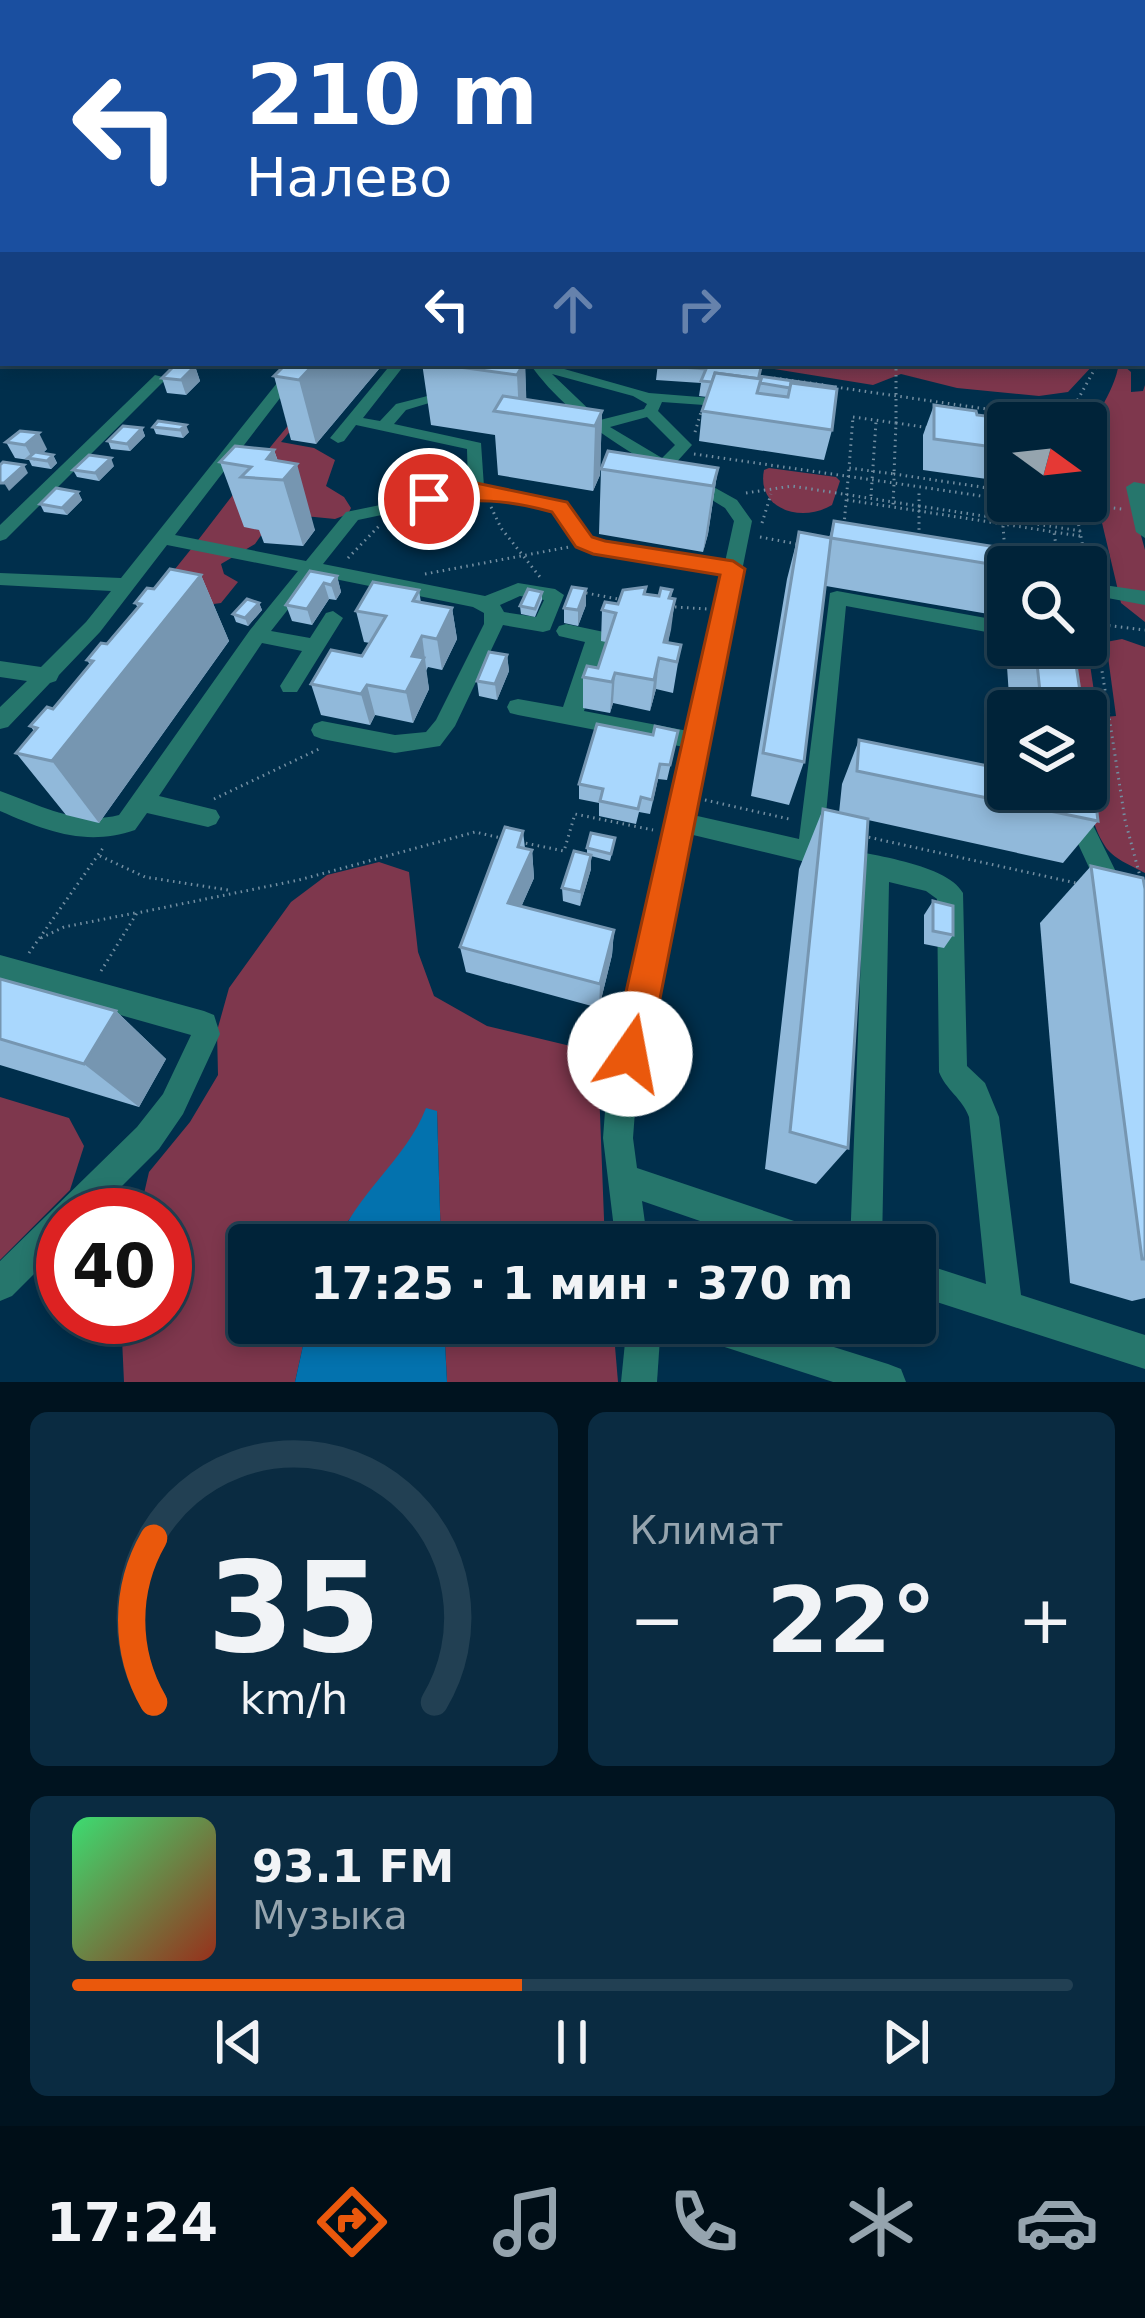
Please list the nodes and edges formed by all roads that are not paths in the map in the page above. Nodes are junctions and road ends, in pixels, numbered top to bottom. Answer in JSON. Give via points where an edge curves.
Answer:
{"nodes":[{"id":1,"x":298,"y":366,"type":"edge"},
{"id":2,"x":397,"y":366,"type":"edge"},
{"id":3,"x":537,"y":370,"type":"edge"},
{"id":4,"x":160,"y":378,"type":"edge"},
{"id":5,"x":472,"y":388,"type":"edge"},
{"id":6,"x":744,"y":404,"type":"edge"},
{"id":7,"x":650,"y":405,"type":"junction"},
{"id":8,"x":352,"y":420,"type":"junction"},
{"id":9,"x":599,"y":425,"type":"junction"},
{"id":10,"x":384,"y":426,"type":"junction"},
{"id":11,"x":338,"y":438,"type":"dead end"},
{"id":12,"x":665,"y":465,"type":"junction"},
{"id":13,"x":1145,"y":489,"type":"edge"},
{"id":14,"x":483,"y":491,"type":"junction"},
{"id":15,"x":1145,"y":532,"type":"edge"},
{"id":16,"x":0,"y":535,"type":"edge"},
{"id":17,"x":162,"y":538,"type":"junction"},
{"id":18,"x":309,"y":568,"type":"junction"},
{"id":19,"x":733,"y":569,"type":"junction"},
{"id":20,"x":0,"y":579,"type":"edge"},
{"id":21,"x":125,"y":585,"type":"junction"},
{"id":22,"x":1107,"y":592,"type":"edge"},
{"id":23,"x":1145,"y":598,"type":"edge"},
{"id":24,"x":490,"y":610,"type":"junction"},
{"id":25,"x":332,"y":618,"type":"dead end"},
{"id":26,"x":987,"y":625,"type":"edge"},
{"id":27,"x":566,"y":631,"type":"dead end"},
{"id":28,"x":257,"y":635,"type":"junction"},
{"id":29,"x":315,"y":646,"type":"junction"},
{"id":30,"x":0,"y":669,"type":"edge"},
{"id":31,"x":49,"y":676,"type":"junction"},
{"id":32,"x":290,"y":686,"type":"dead end"},
{"id":33,"x":518,"y":707,"type":"dead end"},
{"id":34,"x":571,"y":717,"type":"junction"},
{"id":35,"x":0,"y":721,"type":"edge"},
{"id":36,"x":322,"y":730,"type":"dead end"},
{"id":37,"x":697,"y":741,"type":"junction"},
{"id":38,"x":0,"y":801,"type":"edge"},
{"id":39,"x":142,"y":802,"type":"junction"},
{"id":40,"x":1071,"y":810,"type":"edge"},
{"id":41,"x":201,"y":815,"type":"road end"},
{"id":42,"x":682,"y":818,"type":"junction"},
{"id":43,"x":811,"y":839,"type":"junction"},
{"id":44,"x":877,"y":869,"type":"junction"},
{"id":45,"x":1116,"y":902,"type":"edge"},
{"id":46,"x":8,"y":970,"type":"edge"},
{"id":47,"x":623,"y":1179,"type":"junction"},
{"id":48,"x":97,"y":1188,"type":"edge"},
{"id":49,"x":629,"y":1224,"type":"edge"},
{"id":50,"x":756,"y":1224,"type":"edge"},
{"id":51,"x":867,"y":1224,"type":"edge"},
{"id":52,"x":36,"y":1249,"type":"edge"},
{"id":53,"x":0,"y":1284,"type":"edge"},
{"id":54,"x":936,"y":1285,"type":"edge"},
{"id":55,"x":1006,"y":1310,"type":"junction"},
{"id":56,"x":642,"y":1344,"type":"edge"},
{"id":57,"x":769,"y":1344,"type":"edge"},
{"id":58,"x":1145,"y":1352,"type":"edge"},
{"id":59,"x":638,"y":1382,"type":"edge"},
{"id":60,"x":888,"y":1382,"type":"edge"}],
"edges":[{"from":1,"to":17,"type":"street"},
{"from":2,"to":8,"type":"street"},
{"from":3,"to":7,"type":"street"},
{"from":3,"to":9,"type":"street"},
{"from":4,"to":16,"type":"street"},
{"from":5,"to":10,"type":"street","via":[[415,400]]},
{"from":6,"to":7,"type":"street"},
{"from":7,"to":9,"type":"street"},
{"from":7,"to":12,"type":"street","via":[[684,446]]},
{"from":8,"to":10,"type":"street"},
{"from":8,"to":11,"type":"street"},
{"from":9,"to":12,"type":"street"},
{"from":10,"to":14,"type":"street","via":[[476,446]]},
{"from":12,"to":19,"type":"street","via":[[731,504],[743,521]]},
{"from":13,"to":15,"type":"street","via":[[1134,488]]},
{"from":14,"to":18,"type":"street","via":[[352,516]]},
{"from":14,"to":19,"type":"street","via":[[560,507],[589,544]]},
{"from":17,"to":18,"type":"street"},
{"from":17,"to":21,"type":"street"},
{"from":18,"to":24,"type":"street"},
{"from":18,"to":28,"type":"street"},
{"from":19,"to":37,"type":"street"},
{"from":20,"to":21,"type":"street"},
{"from":21,"to":31,"type":"street"},
{"from":22,"to":23,"type":"street"},
{"from":24,"to":24,"type":"street","via":[[543,625],[546,593],[518,590]]},
{"from":24,"to":36,"type":"street","via":[[432,740],[394,744]]},
{"from":25,"to":29,"type":"street"},
{"from":26,"to":43,"type":"street","via":[[837,598],[830,769]]},
{"from":27,"to":34,"type":"street","via":[[597,637]]},
{"from":28,"to":29,"type":"street"},
{"from":28,"to":39,"type":"street"},
{"from":29,"to":32,"type":"street"},
{"from":30,"to":31,"type":"street"},
{"from":31,"to":35,"type":"street"},
{"from":33,"to":34,"type":"street"},
{"from":34,"to":37,"type":"street"},
{"from":37,"to":42,"type":"street"},
{"from":38,"to":39,"type":"street","via":[[88,831],[127,823]]},
{"from":39,"to":41,"type":"street"},
{"from":40,"to":45,"type":"street"},
{"from":42,"to":43,"type":"street"},
{"from":42,"to":47,"type":"street","via":[[621,1097]]},
{"from":43,"to":44,"type":"street"},
{"from":44,"to":51,"type":"street"},
{"from":44,"to":55,"type":"street","via":[[950,893],[953,1072],[975,1093],[984,1117]]},
{"from":46,"to":48,"type":"street","via":[[205,1025],[173,1104]]},
{"from":47,"to":49,"type":"street"},
{"from":47,"to":50,"type":"street"},
{"from":52,"to":53,"type":"street"},
{"from":54,"to":55,"type":"street"},
{"from":55,"to":58,"type":"street"},
{"from":56,"to":59,"type":"street"},
{"from":57,"to":60,"type":"street"}]}
